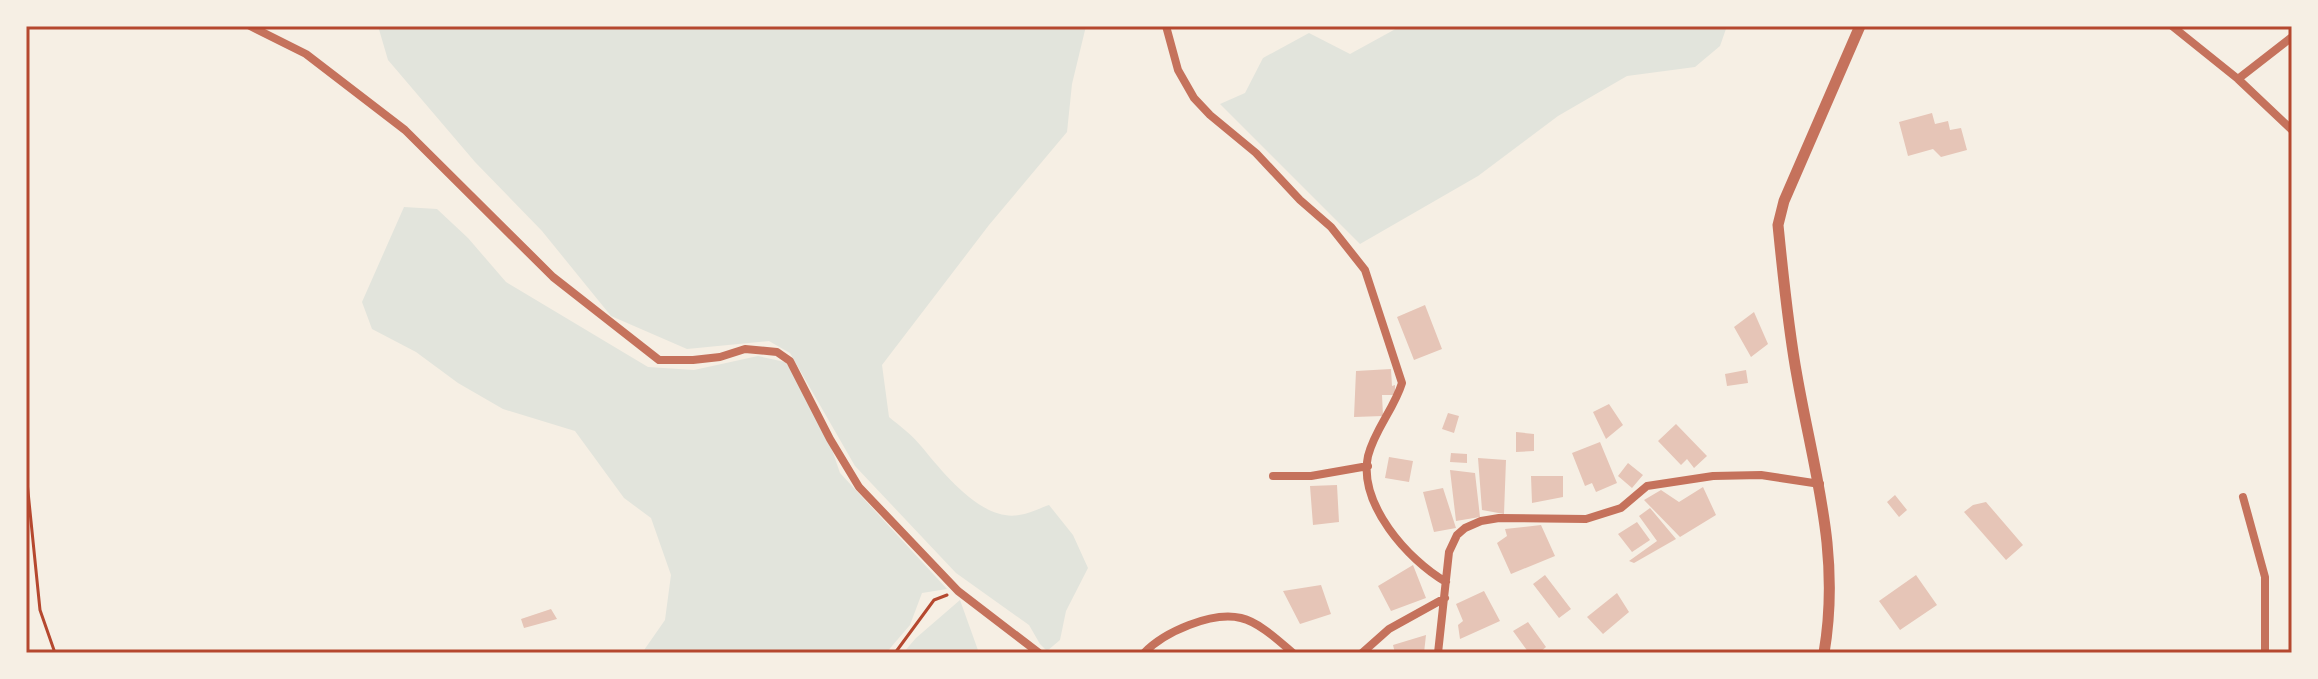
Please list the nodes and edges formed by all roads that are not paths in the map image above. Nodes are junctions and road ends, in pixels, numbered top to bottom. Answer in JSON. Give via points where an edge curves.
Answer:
{"nodes":[{"id":1,"x":250,"y":26,"type":"edge"},
{"id":2,"x":1166,"y":26,"type":"edge"},
{"id":3,"x":1860,"y":26,"type":"edge"},
{"id":4,"x":2172,"y":26,"type":"edge"},
{"id":5,"x":2292,"y":37,"type":"edge"},
{"id":6,"x":2238,"y":79,"type":"junction"},
{"id":7,"x":2292,"y":130,"type":"edge"},
{"id":8,"x":1368,"y":466,"type":"junction"},
{"id":9,"x":1273,"y":476,"type":"dead end"},
{"id":10,"x":1820,"y":484,"type":"junction"},
{"id":11,"x":2243,"y":497,"type":"dead end"},
{"id":12,"x":1446,"y":582,"type":"junction"},
{"id":13,"x":1445,"y":598,"type":"junction"},
{"id":14,"x":1039,"y":653,"type":"edge"},
{"id":15,"x":1144,"y":653,"type":"edge"},
{"id":16,"x":1293,"y":653,"type":"edge"},
{"id":17,"x":1362,"y":653,"type":"edge"},
{"id":18,"x":1438,"y":653,"type":"edge"},
{"id":19,"x":1824,"y":653,"type":"edge"},
{"id":20,"x":2265,"y":653,"type":"edge"}],
"edges":[{"from":1,"to":14,"type":"street","via":[[306,54],[405,130],[553,277],[659,360],[720,357],[745,349],[777,352],[790,361],[859,487],[958,591]]},
{"from":2,"to":8,"type":"street","via":[[1178,70],[1194,98],[1331,227],[1365,270],[1402,383]]},
{"from":3,"to":10,"type":"street","via":[[1778,225],[1797,375]]},
{"from":4,"to":6,"type":"street"},
{"from":5,"to":6,"type":"street"},
{"from":6,"to":7,"type":"street"},
{"from":8,"to":9,"type":"street"},
{"from":8,"to":12,"type":"street","via":[[1370,491],[1391,532],[1426,571]]},
{"from":10,"to":12,"type":"street","via":[[1750,474],[1713,476],[1647,486],[1621,508],[1586,519],[1481,521],[1457,535]]},
{"from":10,"to":19,"type":"street","via":[[1831,579]]},
{"from":11,"to":20,"type":"street","via":[[2265,577]]},
{"from":12,"to":13,"type":"street"},
{"from":13,"to":17,"type":"street","via":[[1389,629]]},
{"from":13,"to":18,"type":"street"},
{"from":15,"to":16,"type":"street","via":[[1173,631],[1229,617],[1256,625]]}]}
